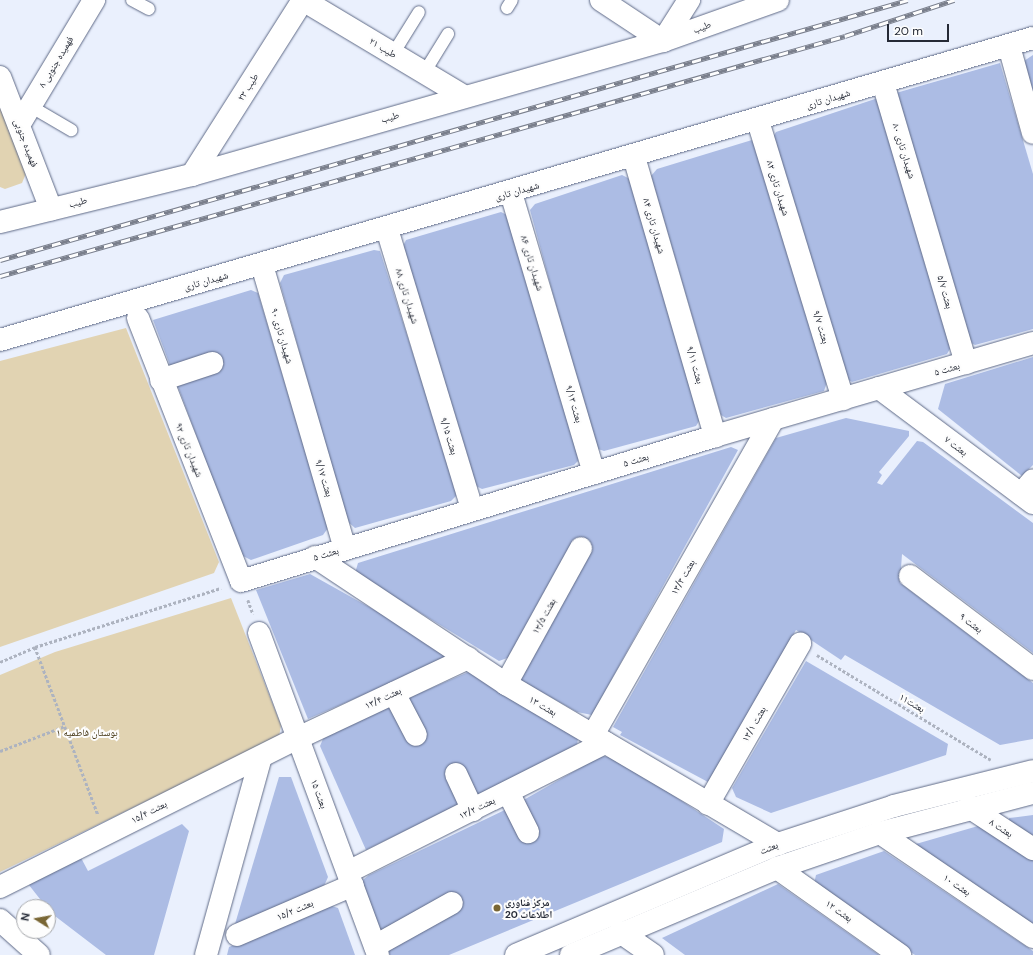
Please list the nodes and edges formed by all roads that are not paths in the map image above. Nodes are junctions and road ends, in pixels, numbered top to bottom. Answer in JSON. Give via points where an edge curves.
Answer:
{"nodes":[{"id":1,"x":94,"y":0,"type":"edge"},
{"id":2,"x":132,"y":0,"type":"edge"},
{"id":3,"x":303,"y":0,"type":"edge"},
{"id":4,"x":601,"y":0,"type":"edge"},
{"id":5,"x":689,"y":0,"type":"edge"},
{"id":6,"x":778,"y":0,"type":"edge"},
{"id":7,"x":149,"y":9,"type":"dead end"},
{"id":8,"x":419,"y":12,"type":"dead end"},
{"id":9,"x":448,"y":34,"type":"dead end"},
{"id":10,"x":1033,"y":38,"type":"edge"},
{"id":11,"x":663,"y":41,"type":"junction"},
{"id":12,"x":1009,"y":46,"type":"junction"},
{"id":13,"x":393,"y":54,"type":"junction"},
{"id":14,"x":424,"y":73,"type":"junction"},
{"id":15,"x":0,"y":77,"type":"edge"},
{"id":16,"x":883,"y":83,"type":"junction"},
{"id":17,"x":462,"y":96,"type":"junction"},
{"id":18,"x":30,"y":106,"type":"junction"},
{"id":19,"x":758,"y":121,"type":"junction"},
{"id":20,"x":19,"y":125,"type":"junction"},
{"id":21,"x":71,"y":130,"type":"dead end"},
{"id":22,"x":1033,"y":133,"type":"edge"},
{"id":23,"x":634,"y":157,"type":"junction"},
{"id":24,"x":192,"y":175,"type":"junction"},
{"id":25,"x":511,"y":193,"type":"junction"},
{"id":26,"x":51,"y":209,"type":"junction"},
{"id":27,"x":924,"y":220,"type":"joint"},
{"id":28,"x":0,"y":222,"type":"edge"},
{"id":29,"x":387,"y":229,"type":"junction"},
{"id":30,"x":799,"y":255,"type":"joint"},
{"id":31,"x":262,"y":265,"type":"junction"},
{"id":32,"x":674,"y":294,"type":"joint"},
{"id":33,"x":138,"y":318,"type":"dead end"},
{"id":34,"x":553,"y":334,"type":"joint"},
{"id":35,"x":0,"y":340,"type":"edge"},
{"id":36,"x":1033,"y":343,"type":"edge"},
{"id":37,"x":212,"y":363,"type":"dead end"},
{"id":38,"x":966,"y":363,"type":"junction"},
{"id":39,"x":427,"y":364,"type":"joint"},
{"id":40,"x":162,"y":380,"type":"junction"},
{"id":41,"x":879,"y":388,"type":"junction"},
{"id":42,"x":843,"y":399,"type":"junction"},
{"id":43,"x":303,"y":408,"type":"joint"},
{"id":44,"x":773,"y":419,"type":"junction"},
{"id":45,"x":715,"y":436,"type":"junction"},
{"id":46,"x":594,"y":473,"type":"junction"},
{"id":47,"x":1029,"y":492,"type":"edge"},
{"id":48,"x":472,"y":509,"type":"junction"},
{"id":49,"x":345,"y":548,"type":"junction"},
{"id":50,"x":581,"y":548,"type":"dead end"},
{"id":51,"x":315,"y":557,"type":"junction"},
{"id":52,"x":910,"y":576,"type":"dead end"},
{"id":53,"x":241,"y":581,"type":"joint"},
{"id":54,"x":259,"y":632,"type":"road end"},
{"id":55,"x":800,"y":644,"type":"road end"},
{"id":56,"x":468,"y":658,"type":"junction"},
{"id":57,"x":1033,"y":669,"type":"edge"},
{"id":58,"x":506,"y":684,"type":"junction"},
{"id":59,"x":394,"y":693,"type":"junction"},
{"id":60,"x":416,"y":735,"type":"dead end"},
{"id":61,"x":298,"y":738,"type":"junction"},
{"id":62,"x":599,"y":739,"type":"junction"},
{"id":63,"x":260,"y":756,"type":"junction"},
{"id":64,"x":1024,"y":773,"type":"edge"},
{"id":65,"x":456,"y":774,"type":"dead end"},
{"id":66,"x":508,"y":792,"type":"junction"},
{"id":67,"x":1033,"y":793,"type":"edge"},
{"id":68,"x":708,"y":804,"type":"junction"},
{"id":69,"x":969,"y":807,"type":"junction"},
{"id":70,"x":472,"y":810,"type":"junction"},
{"id":71,"x":528,"y":832,"type":"dead end"},
{"id":72,"x":880,"y":833,"type":"junction"},
{"id":73,"x":778,"y":844,"type":"junction"},
{"id":74,"x":1033,"y":848,"type":"edge"},
{"id":75,"x":777,"y":868,"type":"junction"},
{"id":76,"x":350,"y":878,"type":"junction"},
{"id":77,"x":0,"y":887,"type":"edge"},
{"id":78,"x":452,"y":903,"type":"dead end"},
{"id":79,"x":0,"y":920,"type":"edge"},
{"id":80,"x":620,"y":932,"type":"junction"},
{"id":81,"x":237,"y":934,"type":"dead end"},
{"id":82,"x":1033,"y":937,"type":"edge"},
{"id":83,"x":376,"y":951,"type":"edge"},
{"id":84,"x":39,"y":955,"type":"edge"},
{"id":85,"x":206,"y":955,"type":"edge"},
{"id":86,"x":516,"y":955,"type":"edge"},
{"id":87,"x":571,"y":955,"type":"edge"},
{"id":88,"x":653,"y":955,"type":"edge"},
{"id":89,"x":900,"y":955,"type":"edge"}],
"edges":[{"from":1,"to":18,"type":"street","name":"فهمیده جنوبی ۸"},
{"from":2,"to":7,"type":"lane"},
{"from":3,"to":13,"type":"street","name":"طیب ۲‍۱"},
{"from":3,"to":24,"type":"street","name":"طیب ۲۳"},
{"from":4,"to":11,"type":"street"},
{"from":5,"to":11,"type":"street"},
{"from":6,"to":11,"type":"street","name":"طیب"},
{"from":8,"to":13,"type":"lane"},
{"from":9,"to":14,"type":"lane"},
{"from":10,"to":12,"type":"street","name":"شهیدان تاری"},
{"from":11,"to":17,"type":"street","name":"طیب"},
{"from":12,"to":16,"type":"street","name":"شهیدان تاری"},
{"from":12,"to":22,"type":"street"},
{"from":13,"to":14,"type":"street","name":"طیب ۲‍۱"},
{"from":14,"to":17,"type":"street","name":"طیب ۲‍۱"},
{"from":15,"to":20,"type":"street","name":"فهمیده جنوبی"},
{"from":16,"to":19,"type":"street","name":"شهیدان تاری"},
{"from":16,"to":27,"type":"street","name":"شهیدان تاری ۸۰"},
{"from":17,"to":24,"type":"street","name":"طیب"},
{"from":18,"to":20,"type":"street","name":"فهمیده جنوبی ۸"},
{"from":18,"to":21,"type":"lane"},
{"from":19,"to":23,"type":"street","name":"شهیدان تاری"},
{"from":19,"to":30,"type":"street","name":"شهیدان تاری ۸۲"},
{"from":20,"to":26,"type":"street","name":"فهمیده جنوبی"},
{"from":23,"to":25,"type":"street","name":"شهیدان تاری"},
{"from":23,"to":32,"type":"street","name":"شهیدان تاری ۸۴"},
{"from":24,"to":26,"type":"street","name":"طیب"},
{"from":25,"to":29,"type":"street","name":"شهیدان تاری"},
{"from":25,"to":34,"type":"street","name":"شهیدان تاری ۸۶"},
{"from":26,"to":28,"type":"street","name":"طیب"},
{"from":27,"to":38,"type":"street","name":"بعثت ۵/۷"},
{"from":29,"to":31,"type":"street","name":"شهیدان تاری"},
{"from":29,"to":39,"type":"street","name":"شهیدان تاری ۸۸"},
{"from":30,"to":42,"type":"street","name":"بعثت ۹/۷"},
{"from":31,"to":35,"type":"street","name":"شهیدان تاری"},
{"from":31,"to":43,"type":"street","name":"شهیدان تاری ۹۰"},
{"from":32,"to":45,"type":"street","name":"بعثت ۹/۱۱"},
{"from":33,"to":40,"type":"street","name":"شهیدان تاری ۹۲"},
{"from":34,"to":46,"type":"street","name":"بعثت ۹/۱۳"},
{"from":36,"to":38,"type":"street","name":"بعثت ۵"},
{"from":37,"to":40,"type":"street"},
{"from":38,"to":41,"type":"street","name":"بعثت ۵"},
{"from":39,"to":48,"type":"street","name":"بعثت ۹/۱۵"},
{"from":40,"to":53,"type":"street","name":"شهیدان تاری ۹۲"},
{"from":41,"to":42,"type":"street","name":"بعثت ۵"},
{"from":41,"to":47,"type":"street","name":"بعثت ۷"},
{"from":42,"to":44,"type":"street","name":"بعثت ۵"},
{"from":43,"to":49,"type":"street","name":"بعثت ۹/۱۷"},
{"from":44,"to":45,"type":"street","name":"بعثت ۵"},
{"from":44,"to":62,"type":"street","name":"بعثت ۱۳/۳"},
{"from":45,"to":46,"type":"street","name":"بعثت ۵"},
{"from":46,"to":48,"type":"street","name":"بعثت ۵"},
{"from":48,"to":49,"type":"street","name":"بعثت ۵"},
{"from":49,"to":51,"type":"street","name":"بعثت ۵"},
{"from":50,"to":58,"type":"street","name":"بعثت ۱۳/۵"},
{"from":51,"to":53,"type":"street","name":"بعثت ۵"},
{"from":51,"to":56,"type":"street","name":"بعثت ۱۳"},
{"from":52,"to":57,"type":"street","name":"بعثت ۹"},
{"from":54,"to":61,"type":"street","name":"بعثت ۱۵"},
{"from":55,"to":68,"type":"street","name":"بعثت ۱۳/۱"},
{"from":56,"to":58,"type":"street","name":"بعثت ۱۳"},
{"from":56,"to":59,"type":"street","name":"بعثت ۱۳/۴"},
{"from":58,"to":62,"type":"street","name":"بعثت ۱۳"},
{"from":59,"to":60,"type":"street"},
{"from":59,"to":61,"type":"street","name":"بعثت ۱۳/۴"},
{"from":61,"to":63,"type":"street","name":"بعثت ۱۵/۴"},
{"from":61,"to":76,"type":"street","name":"بعثت ۱۵"},
{"from":62,"to":66,"type":"street","name":"بعثت ۱۳/۲"},
{"from":62,"to":68,"type":"street","name":"بعثت ۱۳"},
{"from":63,"to":77,"type":"street","name":"بعثت ۱۵/۴"},
{"from":63,"to":85,"type":"street"},
{"from":64,"to":73,"type":"street","name":"بعثت","via":[[894,806]]},
{"from":65,"to":70,"type":"street"},
{"from":66,"to":70,"type":"street","name":"بعثت ۱۳/۲"},
{"from":66,"to":71,"type":"street"},
{"from":67,"to":69,"type":"street"},
{"from":68,"to":73,"type":"street","name":"بعثت ۱۳"},
{"from":69,"to":72,"type":"street"},
{"from":69,"to":74,"type":"street","name":"بعثت ۸"},
{"from":70,"to":76,"type":"street","name":"بعثت ۱۳/۲"},
{"from":72,"to":75,"type":"street"},
{"from":72,"to":82,"type":"street","name":"بعثت ۱۰"},
{"from":73,"to":86,"type":"street","name":"بعثت"},
{"from":75,"to":80,"type":"street"},
{"from":75,"to":89,"type":"street","name":"بعثت ۱۲"},
{"from":76,"to":81,"type":"street","name":"بعثت ۱۵/۲"},
{"from":76,"to":83,"type":"street","name":"بعثت ۱۵"},
{"from":78,"to":83,"type":"street"},
{"from":79,"to":84,"type":"street"},
{"from":80,"to":87,"type":"street"},
{"from":80,"to":88,"type":"street"}]}
